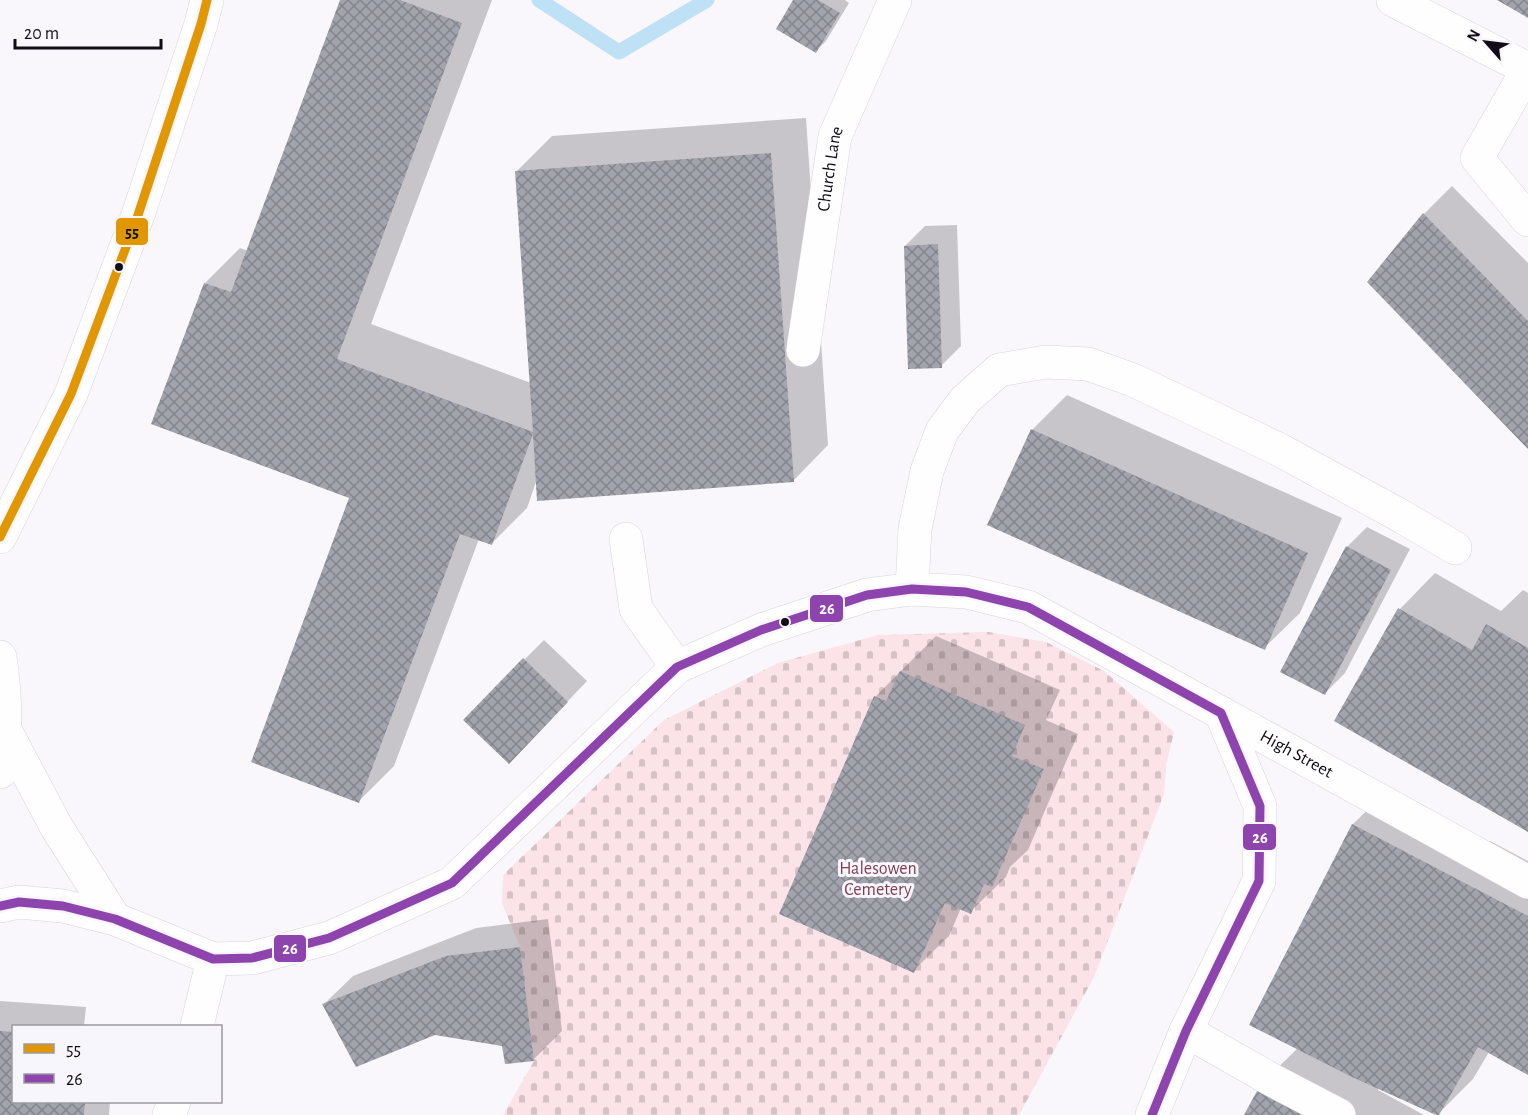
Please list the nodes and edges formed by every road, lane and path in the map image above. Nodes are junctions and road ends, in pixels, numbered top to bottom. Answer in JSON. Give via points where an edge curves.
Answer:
{"nodes":[{"id":1,"x":207,"y":0,"type":"edge"},
{"id":2,"x":895,"y":0,"type":"edge"},
{"id":3,"x":1393,"y":0,"type":"edge"},
{"id":4,"x":1528,"y":69,"type":"edge"},
{"id":5,"x":1528,"y":220,"type":"edge"},
{"id":6,"x":803,"y":350,"type":"dead end"},
{"id":7,"x":0,"y":537,"type":"edge"},
{"id":8,"x":626,"y":539,"type":"dead end"},
{"id":9,"x":1455,"y":548,"type":"dead end"},
{"id":10,"x":912,"y":589,"type":"junction"},
{"id":11,"x":0,"y":657,"type":"edge"},
{"id":12,"x":677,"y":667,"type":"junction"},
{"id":13,"x":1221,"y":713,"type":"junction"},
{"id":14,"x":5,"y":730,"type":"junction"},
{"id":15,"x":0,"y":772,"type":"edge"},
{"id":16,"x":1528,"y":882,"type":"edge"},
{"id":17,"x":0,"y":906,"type":"edge"},
{"id":18,"x":115,"y":919,"type":"junction"},
{"id":19,"x":213,"y":959,"type":"junction"},
{"id":20,"x":197,"y":1025,"type":"edge"},
{"id":21,"x":1186,"y":1031,"type":"junction"},
{"id":22,"x":1152,"y":1115,"type":"edge"},
{"id":23,"x":1339,"y":1115,"type":"edge"}],
"edges":[{"from":1,"to":7,"type":"main road","via":[[138,215],[71,394]]},
{"from":2,"to":6,"type":"main road","name":"Church Lane","via":[[835,136]]},
{"from":3,"to":4,"type":"main road"},
{"from":4,"to":5,"type":"main road","via":[[1477,158]]},
{"from":8,"to":12,"type":"main road","via":[[636,609]]},
{"from":9,"to":10,"type":"main road","via":[[1278,449],[1133,380],[1088,364],[1046,362],[999,370],[965,400],[942,431],[927,471],[915,529]]},
{"from":10,"to":12,"type":"main road","name":"High Street","via":[[867,595],[836,605],[761,630]]},
{"from":10,"to":13,"type":"main road","name":"High Street","via":[[966,592],[1028,607]]},
{"from":11,"to":14,"type":"main road"},
{"from":12,"to":19,"type":"main road","name":"High Street","via":[[452,883],[329,938],[252,958]]},
{"from":13,"to":16,"type":"main road","name":"High Street"},
{"from":13,"to":21,"type":"main road","via":[[1260,806],[1259,881]]},
{"from":14,"to":15,"type":"main road"},
{"from":14,"to":18,"type":"main road","via":[[57,828]]},
{"from":17,"to":18,"type":"main road","name":"High Street","via":[[19,902],[63,906]]},
{"from":18,"to":19,"type":"main road","name":"High Street"},
{"from":19,"to":20,"type":"main road"},
{"from":21,"to":22,"type":"main road"},
{"from":21,"to":23,"type":"main road"}]}
